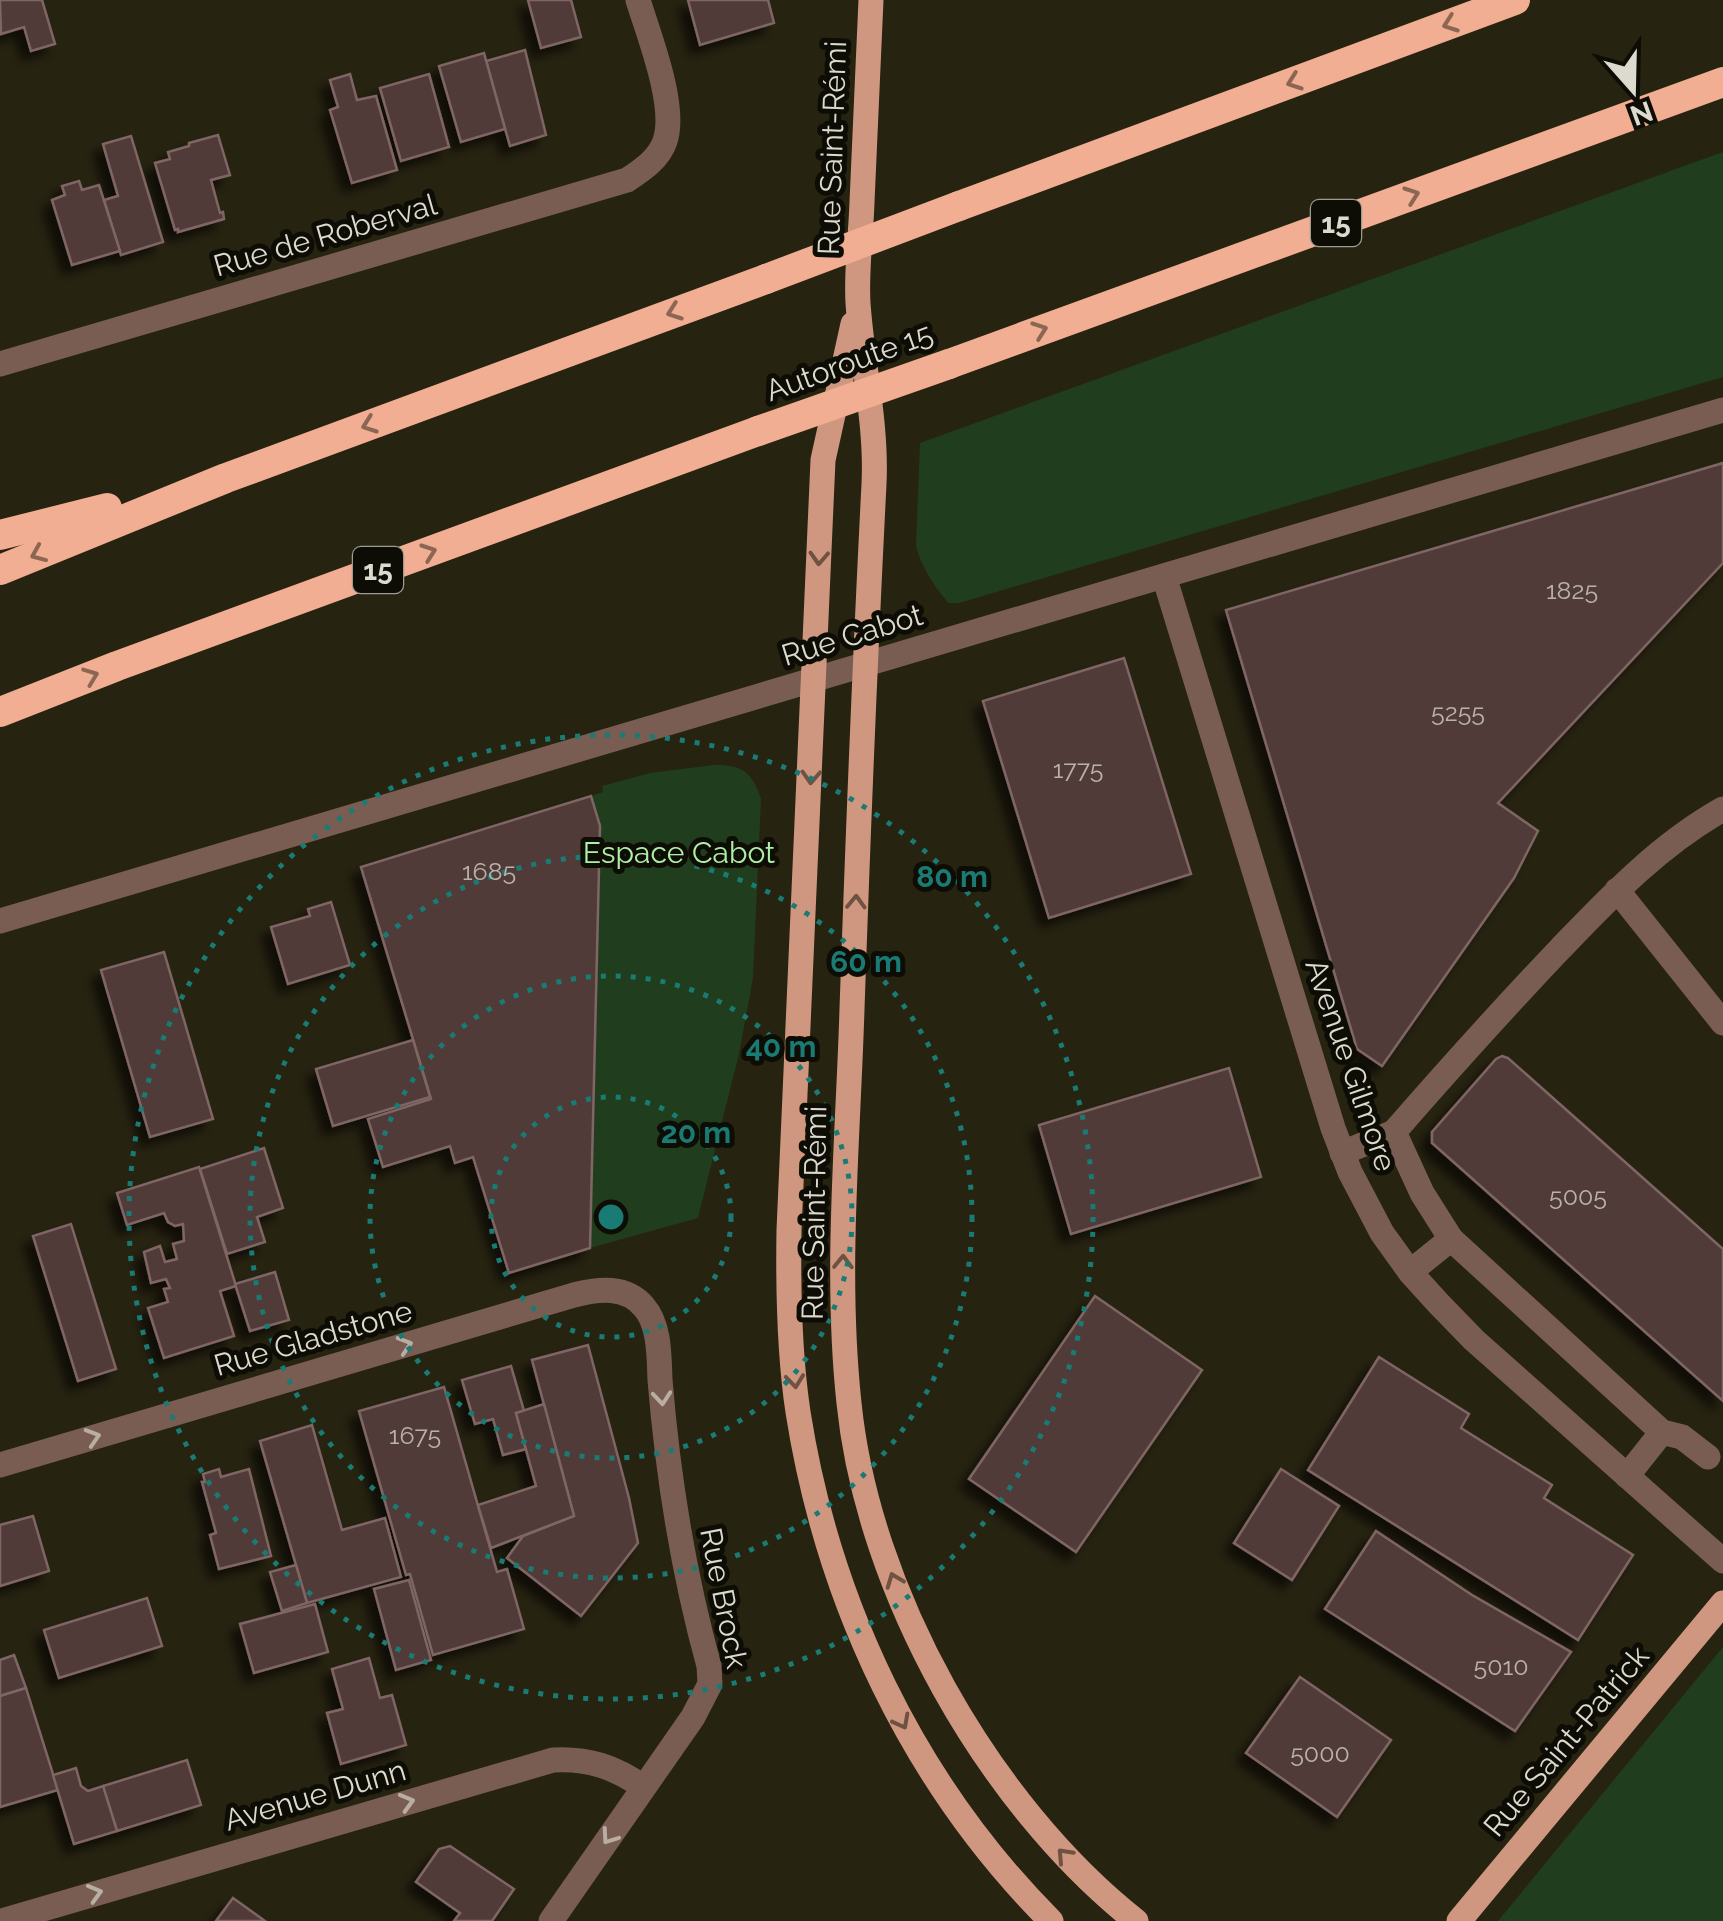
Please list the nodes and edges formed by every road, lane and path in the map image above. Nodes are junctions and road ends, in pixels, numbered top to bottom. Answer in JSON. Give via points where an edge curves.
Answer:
{"nodes":[{"id":1,"x":638,"y":0,"type":"edge"},
{"id":2,"x":871,"y":0,"type":"edge"},
{"id":3,"x":1515,"y":0,"type":"edge"},
{"id":4,"x":1723,"y":82,"type":"edge"},
{"id":5,"x":858,"y":300,"type":"junction"},
{"id":6,"x":0,"y":364,"type":"edge"},
{"id":7,"x":1723,"y":410,"type":"edge"},
{"id":8,"x":226,"y":478,"type":"junction"},
{"id":9,"x":0,"y":535,"type":"edge"},
{"id":10,"x":0,"y":570,"type":"edge"},
{"id":11,"x":1164,"y":576,"type":"junction"},
{"id":12,"x":866,"y":664,"type":"junction"},
{"id":13,"x":814,"y":680,"type":"junction"},
{"id":14,"x":0,"y":712,"type":"edge"},
{"id":15,"x":1723,"y":809,"type":"edge"},
{"id":16,"x":1617,"y":890,"type":"junction"},
{"id":17,"x":0,"y":921,"type":"edge"},
{"id":18,"x":1723,"y":1022,"type":"edge"},
{"id":19,"x":1394,"y":1132,"type":"junction"},
{"id":20,"x":1342,"y":1153,"type":"junction"},
{"id":21,"x":1451,"y":1239,"type":"junction"},
{"id":22,"x":1410,"y":1272,"type":"junction"},
{"id":23,"x":642,"y":1304,"type":"joint"},
{"id":24,"x":1662,"y":1432,"type":"junction"},
{"id":25,"x":1708,"y":1457,"type":"dead end"},
{"id":26,"x":0,"y":1464,"type":"edge"},
{"id":27,"x":1627,"y":1476,"type":"junction"},
{"id":28,"x":1723,"y":1562,"type":"edge"},
{"id":29,"x":1723,"y":1603,"type":"edge"},
{"id":30,"x":644,"y":1788,"type":"junction"},
{"id":31,"x":2,"y":1921,"type":"edge"},
{"id":32,"x":551,"y":1921,"type":"edge"},
{"id":33,"x":1051,"y":1921,"type":"edge"},
{"id":34,"x":1136,"y":1921,"type":"edge"},
{"id":35,"x":1459,"y":1921,"type":"edge"}],
"edges":[{"from":1,"to":6,"type":"street","name":"Rue de Roberval","via":[[669,125],[660,152],[626,180]]},
{"from":2,"to":5,"type":"main road","name":"Rue Saint-Rémi"},
{"from":3,"to":8,"type":"highway","one_way":true,"bridge":true},
{"from":14,"to":4,"type":"highway","name":"Autoroute 15","number":"15","one_way":true,"bridge":true},
{"from":5,"to":12,"type":"main road","name":"Rue Saint-Rémi","via":[[875,458]]},
{"from":5,"to":13,"type":"main road","name":"Rue Saint-Rémi","one_way":true,"via":[[823,460]]},
{"from":7,"to":11,"type":"street","name":"Rue Cabot"},
{"from":8,"to":9,"type":"highway"},
{"from":8,"to":10,"type":"highway","one_way":true},
{"from":11,"to":12,"type":"street","name":"Rue Cabot"},
{"from":11,"to":20,"type":"street","name":"Avenue Gilmore"},
{"from":12,"to":13,"type":"street","name":"Rue Cabot"},
{"from":34,"to":12,"type":"main road","name":"Rue Saint-Rémi","one_way":true,"via":[[1058,1850],[962,1720],[891,1573],[855,1448],[842,1268]]},
{"from":13,"to":17,"type":"street","name":"Rue Cabot"},
{"from":13,"to":33,"type":"main road","name":"Rue Saint-Rémi","one_way":true,"via":[[788,1270],[801,1428],[833,1562],[892,1703],[959,1813]]},
{"from":15,"to":16,"type":"street"},
{"from":16,"to":18,"type":"street"},
{"from":16,"to":19,"type":"street"},
{"from":19,"to":20,"type":"street"},
{"from":19,"to":21,"type":"street"},
{"from":20,"to":22,"type":"street","name":"Avenue Gilmore"},
{"from":21,"to":22,"type":"street"},
{"from":21,"to":24,"type":"street"},
{"from":22,"to":27,"type":"street","name":"Avenue Gilmore","via":[[1474,1340]]},
{"from":26,"to":23,"type":"street","name":"Rue Gladstone","one_way":true,"via":[[574,1295],[618,1290]]},
{"from":23,"to":30,"type":"street","name":"Rue Brock","one_way":true,"via":[[657,1342],[677,1528],[710,1675],[702,1703]]},
{"from":24,"to":25,"type":"street","via":[[1682,1437]]},
{"from":24,"to":27,"type":"street"},
{"from":27,"to":28,"type":"street","name":"Avenue Gilmore"},
{"from":29,"to":35,"type":"main road","name":"Rue Saint-Patrick"},
{"from":31,"to":30,"type":"street","name":"Avenue Dunn","one_way":true,"via":[[553,1760],[602,1764]]},
{"from":30,"to":32,"type":"street","name":"Rue Brock","one_way":true}]}
